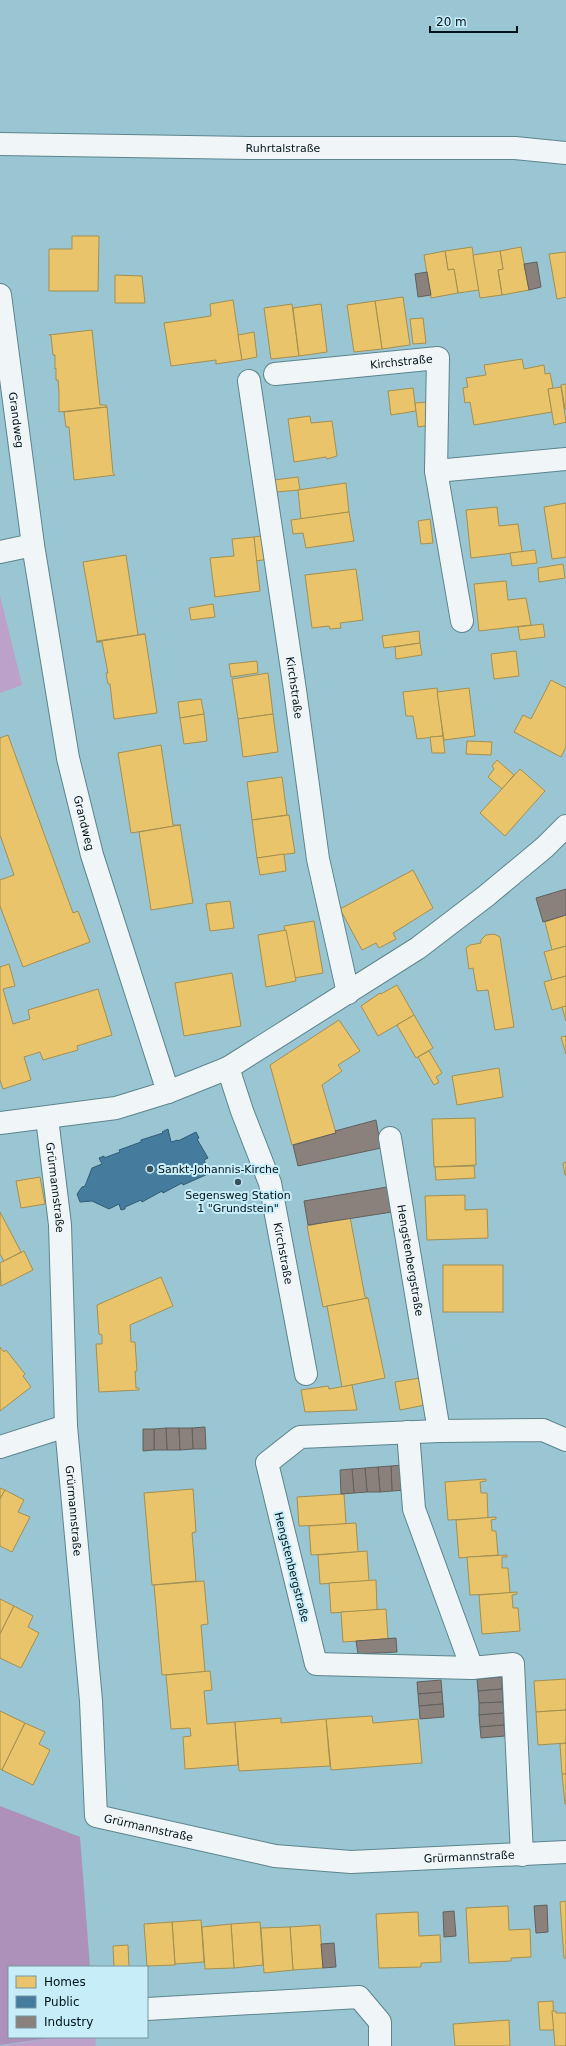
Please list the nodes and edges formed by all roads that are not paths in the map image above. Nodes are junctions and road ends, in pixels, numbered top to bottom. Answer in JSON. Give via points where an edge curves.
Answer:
{"nodes":[{"id":1,"x":0,"y":144,"type":"edge"},
{"id":2,"x":566,"y":153,"type":"edge"},
{"id":3,"x":0,"y":295,"type":"edge"},
{"id":4,"x":275,"y":374,"type":"dead end"},
{"id":5,"x":249,"y":381,"type":"dead end"},
{"id":6,"x":566,"y":460,"type":"edge"},
{"id":7,"x":436,"y":471,"type":"junction"},
{"id":8,"x":33,"y":545,"type":"junction"},
{"id":9,"x":0,"y":552,"type":"edge"},
{"id":10,"x":462,"y":621,"type":"dead end"},
{"id":11,"x":566,"y":826,"type":"edge"},
{"id":12,"x":348,"y":993,"type":"junction"},
{"id":13,"x":228,"y":1068,"type":"junction"},
{"id":14,"x":168,"y":1092,"type":"junction"},
{"id":15,"x":47,"y":1118,"type":"junction"},
{"id":16,"x":0,"y":1123,"type":"edge"},
{"id":17,"x":390,"y":1138,"type":"dead end"},
{"id":18,"x":306,"y":1374,"type":"dead end"},
{"id":19,"x":66,"y":1426,"type":"junction"},
{"id":20,"x":439,"y":1431,"type":"junction"},
{"id":21,"x":408,"y":1432,"type":"junction"},
{"id":22,"x":566,"y":1440,"type":"edge"},
{"id":23,"x":0,"y":1447,"type":"edge"},
{"id":24,"x":472,"y":1668,"type":"junction"},
{"id":25,"x":566,"y":1852,"type":"edge"},
{"id":26,"x":522,"y":1855,"type":"junction"},
{"id":27,"x":148,"y":2008,"type":"edge"},
{"id":28,"x":380,"y":2046,"type":"edge"}],
"edges":[{"from":1,"to":2,"type":"street","name":"Ruhrtalstraße","via":[[250,148],[515,148]]},
{"from":3,"to":8,"type":"street","name":"Grandweg"},
{"from":4,"to":7,"type":"street","name":"Kirchstraße","via":[[438,358]]},
{"from":5,"to":12,"type":"street","name":"Kirchstraße","via":[[318,859]]},
{"from":6,"to":7,"type":"street"},
{"from":7,"to":10,"type":"street","name":"Kirchstraße"},
{"from":8,"to":9,"type":"street"},
{"from":8,"to":14,"type":"street","name":"Grandweg","via":[[68,758],[90,848]]},
{"from":11,"to":12,"type":"street","via":[[545,847],[424,944]]},
{"from":12,"to":13,"type":"street"},
{"from":13,"to":14,"type":"street"},
{"from":13,"to":18,"type":"street","name":"Kirchstraße","via":[[270,1183]]},
{"from":14,"to":15,"type":"street","via":[[116,1108]]},
{"from":15,"to":16,"type":"street"},
{"from":15,"to":19,"type":"street","name":"Grürmannstraße","via":[[60,1225]]},
{"from":17,"to":20,"type":"street","name":"Hengstenbergstraße"},
{"from":19,"to":23,"type":"street","via":[[8,1442]]},
{"from":19,"to":26,"type":"street","name":"Grürmannstraße","via":[[91,1701],[96,1816],[290,1857],[351,1862]]},
{"from":20,"to":21,"type":"street","name":"Hengstenbergstraße"},
{"from":20,"to":22,"type":"street","name":"Hengstenbergstraße","via":[[543,1430]]},
{"from":21,"to":24,"type":"street","via":[[414,1509]]},
{"from":21,"to":24,"type":"street","name":"Hengstenbergstraße","via":[[300,1437],[267,1463],[316,1664]]},
{"from":24,"to":26,"type":"street","name":"Hengstenbergstraße","via":[[513,1664]]},
{"from":25,"to":26,"type":"street","name":"Grürmannstraße"},
{"from":27,"to":28,"type":"street","via":[[358,1997],[380,2022]]}]}
